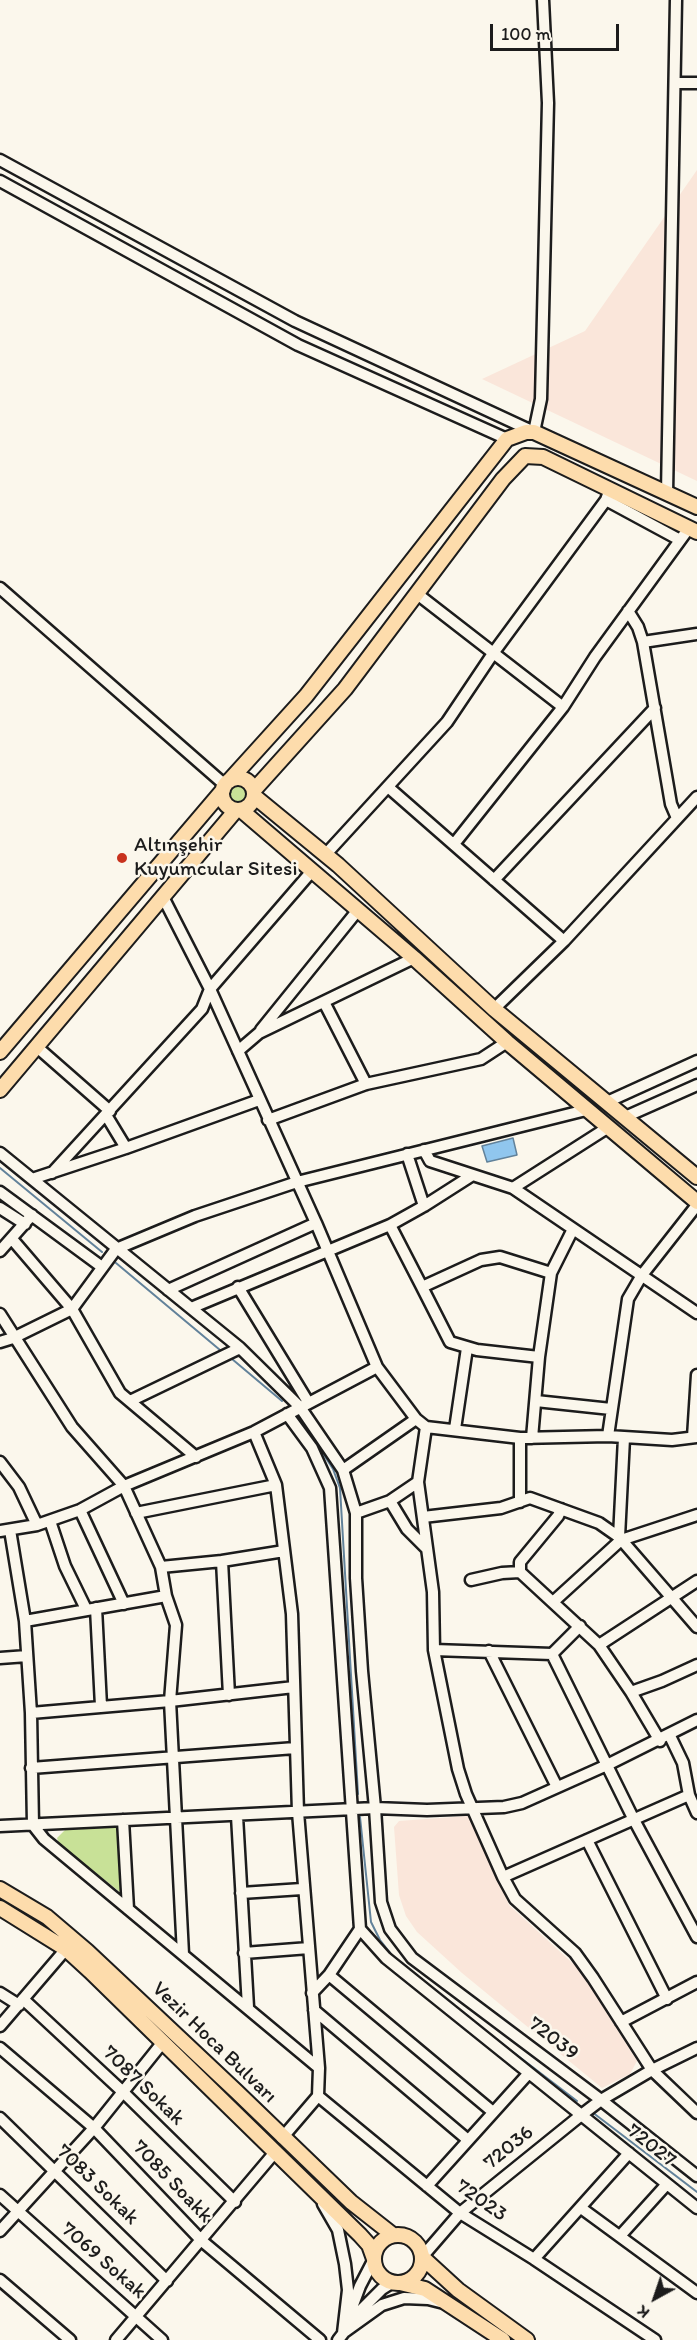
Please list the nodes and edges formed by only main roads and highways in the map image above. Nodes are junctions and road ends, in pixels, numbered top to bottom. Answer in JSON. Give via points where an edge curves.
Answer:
{"nodes":[{"id":1,"x":697,"y":507,"type":"edge"},
{"id":2,"x":693,"y":530,"type":"edge"},
{"id":3,"x":264,"y":779,"type":"junction"},
{"id":4,"x":226,"y":785,"type":"junction"},
{"id":5,"x":254,"y":793,"type":"junction"},
{"id":6,"x":267,"y":806,"type":"junction"},
{"id":7,"x":238,"y":810,"type":"junction"},
{"id":8,"x":253,"y":820,"type":"junction"},
{"id":9,"x":223,"y":825,"type":"junction"},
{"id":10,"x":0,"y":1052,"type":"edge"},
{"id":11,"x":0,"y":1090,"type":"edge"},
{"id":12,"x":697,"y":1177,"type":"edge"},
{"id":13,"x":697,"y":1203,"type":"edge"},
{"id":14,"x":0,"y":1889,"type":"edge"},
{"id":15,"x":0,"y":1908,"type":"edge"},
{"id":16,"x":393,"y":2235,"type":"junction"},
{"id":17,"x":422,"y":2257,"type":"junction"},
{"id":18,"x":374,"y":2259,"type":"junction"},
{"id":19,"x":397,"y":2282,"type":"junction"},
{"id":20,"x":503,"y":2340,"type":"edge"},
{"id":21,"x":527,"y":2340,"type":"edge"}],
"edges":[{"from":1,"to":4,"type":"main road","via":[[534,432],[507,439],[306,696]]},
{"from":2,"to":3,"type":"main road","via":[[608,495],[543,457],[525,456],[503,479],[345,689]]},
{"from":3,"to":5,"type":"main road"},
{"from":3,"to":6,"type":"main road","via":[[262,797]]},
{"from":4,"to":5,"type":"main road","via":[[244,779]]},
{"from":4,"to":7,"type":"main road","via":[[226,805]]},
{"from":4,"to":10,"type":"main road"},
{"from":5,"to":6,"type":"main road"},
{"from":5,"to":7,"type":"main road","via":[[250,805]]},
{"from":6,"to":12,"type":"main road","via":[[326,854],[494,1009]]},
{"from":7,"to":8,"type":"main road"},
{"from":7,"to":9,"type":"main road"},
{"from":8,"to":9,"type":"main road","via":[[233,818]]},
{"from":8,"to":13,"type":"main road"},
{"from":9,"to":11,"type":"main road"},
{"from":14,"to":16,"type":"main road","name":"Vezir Hoca Bulvarı","via":[[47,1917],[87,1951],[282,2138]]},
{"from":15,"to":18,"type":"main road","name":"Vezir Hoca Bulvarı","via":[[66,1949],[314,2189],[369,2245]]},
{"from":16,"to":17,"type":"main road","via":[[415,2242]]},
{"from":16,"to":18,"type":"main road","via":[[379,2244]]},
{"from":17,"to":19,"type":"main road","via":[[418,2271],[407,2281]]},
{"from":17,"to":21,"type":"main road","via":[[458,2290]]},
{"from":18,"to":19,"type":"main road","via":[[380,2274]]},
{"from":19,"to":20,"type":"main road","via":[[425,2289]]}]}
